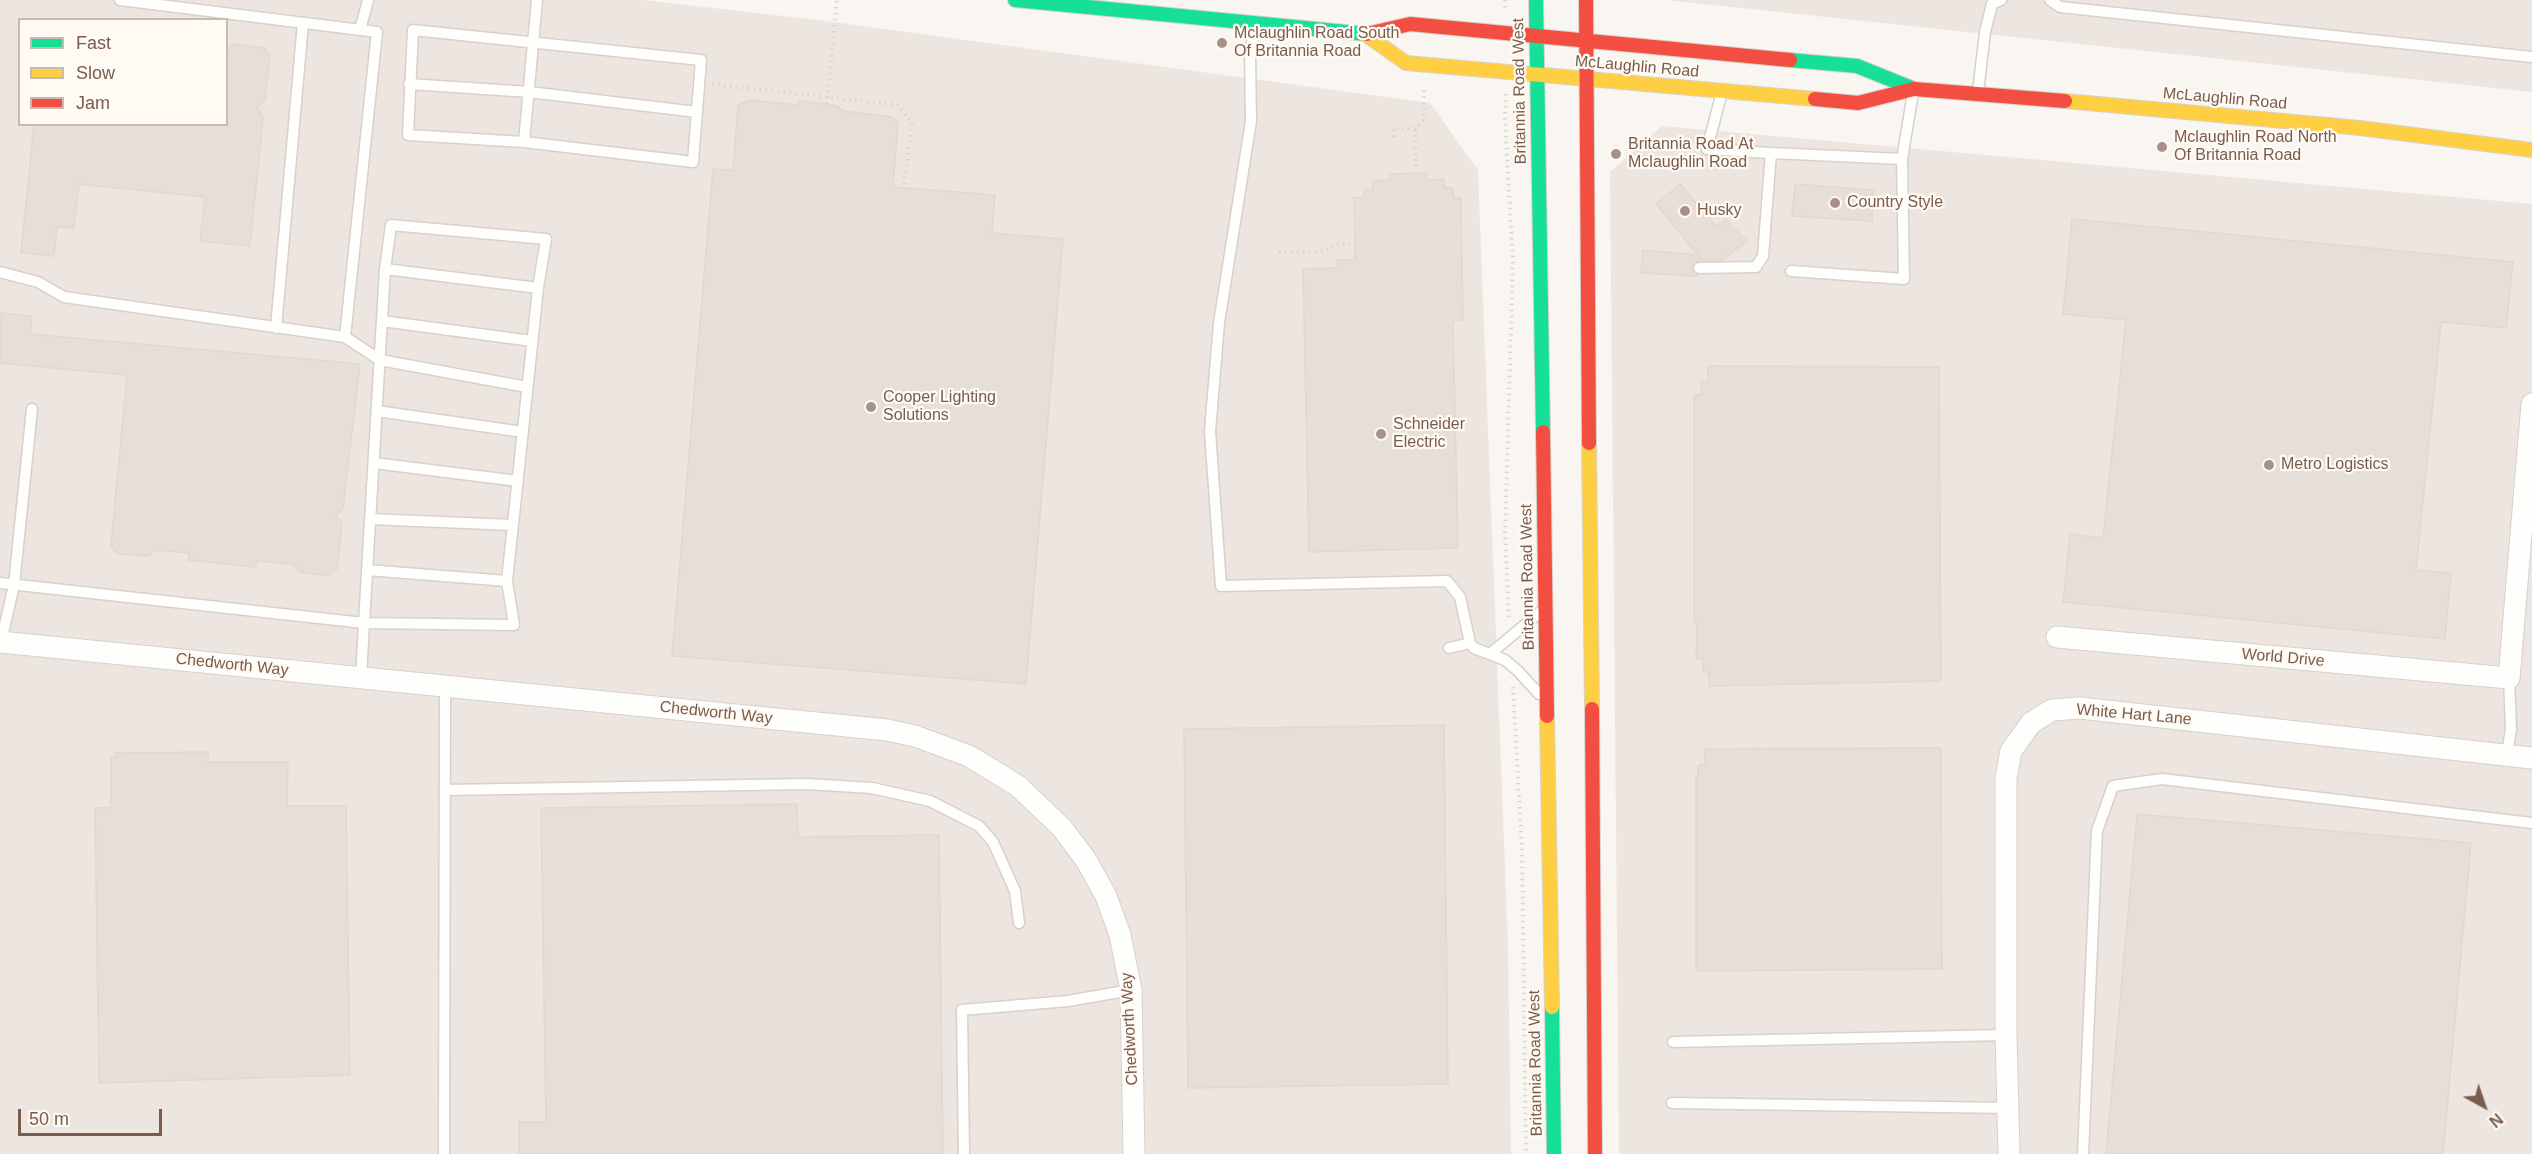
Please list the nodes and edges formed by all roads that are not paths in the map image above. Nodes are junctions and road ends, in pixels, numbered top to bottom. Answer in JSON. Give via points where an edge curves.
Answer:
{"nodes":[{"id":1,"x":120,"y":0,"type":"edge"},
{"id":2,"x":368,"y":0,"type":"edge"},
{"id":3,"x":537,"y":0,"type":"edge"},
{"id":4,"x":1022,"y":0,"type":"edge"},
{"id":5,"x":1536,"y":0,"type":"edge"},
{"id":6,"x":1586,"y":0,"type":"edge"},
{"id":7,"x":2001,"y":0,"type":"edge"},
{"id":8,"x":2050,"y":0,"type":"edge"},
{"id":9,"x":303,"y":23,"type":"junction"},
{"id":10,"x":1256,"y":23,"type":"junction"},
{"id":11,"x":360,"y":30,"type":"junction"},
{"id":12,"x":1365,"y":34,"type":"junction"},
{"id":13,"x":1536,"y":36,"type":"junction"},
{"id":14,"x":1586,"y":40,"type":"junction"},
{"id":15,"x":533,"y":43,"type":"junction"},
{"id":16,"x":2532,"y":57,"type":"edge"},
{"id":17,"x":1537,"y":75,"type":"junction"},
{"id":18,"x":1586,"y":79,"type":"junction"},
{"id":19,"x":409,"y":84,"type":"junction"},
{"id":20,"x":1914,"y":89,"type":"junction"},
{"id":21,"x":1722,"y":91,"type":"junction"},
{"id":22,"x":529,"y":92,"type":"junction"},
{"id":23,"x":1977,"y":93,"type":"junction"},
{"id":24,"x":697,"y":112,"type":"junction"},
{"id":25,"x":524,"y":142,"type":"junction"},
{"id":26,"x":2532,"y":150,"type":"edge"},
{"id":27,"x":1771,"y":153,"type":"junction"},
{"id":28,"x":1902,"y":159,"type":"junction"},
{"id":29,"x":1698,"y":268,"type":"dead end"},
{"id":30,"x":385,"y":269,"type":"junction"},
{"id":31,"x":1791,"y":271,"type":"dead end"},
{"id":32,"x":0,"y":272,"type":"edge"},
{"id":33,"x":538,"y":288,"type":"junction"},
{"id":34,"x":382,"y":321,"type":"junction"},
{"id":35,"x":276,"y":328,"type":"junction"},
{"id":36,"x":345,"y":337,"type":"junction"},
{"id":37,"x":532,"y":341,"type":"junction"},
{"id":38,"x":380,"y":360,"type":"junction"},
{"id":39,"x":527,"y":387,"type":"junction"},
{"id":40,"x":2532,"y":404,"type":"edge"},
{"id":41,"x":32,"y":409,"type":"dead end"},
{"id":42,"x":377,"y":411,"type":"junction"},
{"id":43,"x":523,"y":432,"type":"junction"},
{"id":44,"x":374,"y":463,"type":"junction"},
{"id":45,"x":518,"y":481,"type":"junction"},
{"id":46,"x":370,"y":519,"type":"junction"},
{"id":47,"x":513,"y":525,"type":"junction"},
{"id":48,"x":368,"y":570,"type":"junction"},
{"id":49,"x":507,"y":581,"type":"junction"},
{"id":50,"x":0,"y":583,"type":"edge"},
{"id":51,"x":14,"y":585,"type":"junction"},
{"id":52,"x":1545,"y":607,"type":"junction"},
{"id":53,"x":364,"y":623,"type":"junction"},
{"id":54,"x":2057,"y":637,"type":"dead end"},
{"id":55,"x":0,"y":642,"type":"edge"},
{"id":56,"x":1470,"y":643,"type":"junction"},
{"id":57,"x":1449,"y":648,"type":"dead end"},
{"id":58,"x":1491,"y":653,"type":"junction"},
{"id":59,"x":361,"y":678,"type":"junction"},
{"id":60,"x":2509,"y":678,"type":"junction"},
{"id":61,"x":445,"y":686,"type":"junction"},
{"id":62,"x":1546,"y":702,"type":"junction"},
{"id":63,"x":2507,"y":754,"type":"junction"},
{"id":64,"x":2532,"y":758,"type":"edge"},
{"id":65,"x":446,"y":790,"type":"junction"},
{"id":66,"x":2532,"y":824,"type":"edge"},
{"id":67,"x":1018,"y":923,"type":"dead end"},
{"id":68,"x":1131,"y":990,"type":"junction"},
{"id":69,"x":2006,"y":1035,"type":"junction"},
{"id":70,"x":1673,"y":1042,"type":"dead end"},
{"id":71,"x":1672,"y":1103,"type":"dead end"},
{"id":72,"x":2008,"y":1108,"type":"junction"},
{"id":73,"x":444,"y":1154,"type":"edge"},
{"id":74,"x":964,"y":1154,"type":"edge"},
{"id":75,"x":1134,"y":1154,"type":"edge"},
{"id":76,"x":1554,"y":1154,"type":"edge"},
{"id":77,"x":1595,"y":1154,"type":"edge"},
{"id":78,"x":2009,"y":1154,"type":"edge"},
{"id":79,"x":2083,"y":1154,"type":"edge"}],
"edges":[{"from":1,"to":9,"type":"lane"},
{"from":2,"to":11,"type":"lane"},
{"from":3,"to":15,"type":"lane"},
{"from":4,"to":10,"type":"main road","name":"McLaughlin Road"},
{"from":5,"to":13,"type":"main road","name":"Britannia Road West"},
{"from":6,"to":14,"type":"main road"},
{"from":7,"to":23,"type":"lane","via":[[1992,4]]},
{"from":8,"to":16,"type":"lane","via":[[2060,7]]},
{"from":9,"to":11,"type":"lane"},
{"from":9,"to":35,"type":"lane"},
{"from":10,"to":12,"type":"main road","name":"McLaughlin Road"},
{"from":10,"to":56,"type":"lane","via":[[1250,54],[1251,122],[1219,323],[1210,431],[1221,586],[1447,581],[1460,597]]},
{"from":11,"to":36,"type":"lane","via":[[377,32]]},
{"from":12,"to":13,"type":"main road","name":"McLaughlin Road","via":[[1410,24]]},
{"from":12,"to":17,"type":"main road","name":"McLaughlin Road","via":[[1406,63]]},
{"from":13,"to":14,"type":"main road","name":"McLaughlin Road"},
{"from":13,"to":17,"type":"main road","name":"Britannia Road West"},
{"from":14,"to":18,"type":"main road"},
{"from":14,"to":20,"type":"main road","name":"McLaughlin Road","via":[[1857,66]]},
{"from":15,"to":19,"type":"lane","via":[[413,30]]},
{"from":15,"to":22,"type":"lane"},
{"from":15,"to":24,"type":"lane","via":[[701,60]]},
{"from":17,"to":18,"type":"main road","name":"McLaughlin Road"},
{"from":17,"to":52,"type":"main road","name":"Britannia Road West"},
{"from":18,"to":21,"type":"main road","name":"McLaughlin Road"},
{"from":18,"to":77,"type":"main road"},
{"from":19,"to":22,"type":"lane"},
{"from":19,"to":25,"type":"lane","via":[[408,135]]},
{"from":20,"to":21,"type":"main road","name":"McLaughlin Road","via":[[1858,103]]},
{"from":20,"to":23,"type":"main road","name":"McLaughlin Road"},
{"from":20,"to":28,"type":"lane"},
{"from":21,"to":27,"type":"lane","via":[[1707,149]]},
{"from":22,"to":24,"type":"lane"},
{"from":22,"to":25,"type":"lane"},
{"from":23,"to":26,"type":"main road","name":"McLaughlin Road","via":[[2360,128]]},
{"from":24,"to":25,"type":"lane","via":[[693,162]]},
{"from":27,"to":28,"type":"lane"},
{"from":27,"to":29,"type":"lane","via":[[1762,256],[1756,267]]},
{"from":28,"to":31,"type":"lane","via":[[1904,279]]},
{"from":30,"to":33,"type":"lane"},
{"from":30,"to":33,"type":"lane","via":[[391,225],[546,239]]},
{"from":30,"to":34,"type":"lane"},
{"from":32,"to":35,"type":"lane","via":[[38,282],[64,297]]},
{"from":33,"to":37,"type":"lane"},
{"from":34,"to":37,"type":"lane"},
{"from":34,"to":38,"type":"lane"},
{"from":35,"to":36,"type":"lane"},
{"from":36,"to":38,"type":"lane"},
{"from":37,"to":39,"type":"lane"},
{"from":38,"to":39,"type":"lane"},
{"from":38,"to":42,"type":"lane"},
{"from":39,"to":43,"type":"lane"},
{"from":40,"to":60,"type":"street"},
{"from":41,"to":51,"type":"lane"},
{"from":42,"to":43,"type":"lane"},
{"from":42,"to":44,"type":"lane"},
{"from":43,"to":45,"type":"lane"},
{"from":44,"to":45,"type":"lane"},
{"from":44,"to":46,"type":"lane"},
{"from":45,"to":47,"type":"lane"},
{"from":46,"to":47,"type":"lane"},
{"from":46,"to":48,"type":"lane"},
{"from":47,"to":49,"type":"lane"},
{"from":48,"to":49,"type":"lane"},
{"from":48,"to":53,"type":"lane"},
{"from":49,"to":53,"type":"lane","via":[[514,625]]},
{"from":50,"to":51,"type":"lane"},
{"from":51,"to":53,"type":"lane"},
{"from":51,"to":55,"type":"lane"},
{"from":52,"to":58,"type":"lane"},
{"from":52,"to":62,"type":"main road","name":"Britannia Road West"},
{"from":53,"to":59,"type":"lane"},
{"from":54,"to":60,"type":"street","name":"World Drive"},
{"from":55,"to":59,"type":"street","name":"Chedworth Way"},
{"from":56,"to":57,"type":"lane"},
{"from":56,"to":58,"type":"lane"},
{"from":58,"to":62,"type":"lane","via":[[1518,670]]},
{"from":59,"to":61,"type":"street","name":"Chedworth Way"},
{"from":60,"to":63,"type":"lane","via":[[2511,729]]},
{"from":61,"to":65,"type":"lane"},
{"from":61,"to":68,"type":"street","name":"Chedworth Way","via":[[886,730],[969,756],[1018,786],[1075,844],[1114,915]]},
{"from":62,"to":76,"type":"main road","name":"Britannia Road West"},
{"from":63,"to":64,"type":"street","name":"White Hart Lane"},
{"from":63,"to":69,"type":"street","name":"White Hart Lane","via":[[2080,708],[2052,711],[2039,717],[2017,739],[2007,764]]},
{"from":65,"to":67,"type":"lane","via":[[807,784],[872,788],[958,813],[980,826],[993,842],[1015,891]]},
{"from":65,"to":73,"type":"lane"},
{"from":66,"to":79,"type":"lane","via":[[2162,779],[2114,786],[2097,831]]},
{"from":68,"to":74,"type":"lane","via":[[1068,1001],[962,1010]]},
{"from":68,"to":75,"type":"street","name":"Chedworth Way"},
{"from":69,"to":70,"type":"lane"},
{"from":69,"to":72,"type":"street","name":"White Hart Lane"},
{"from":71,"to":72,"type":"lane"},
{"from":72,"to":78,"type":"street","name":"White Hart Lane"}]}
